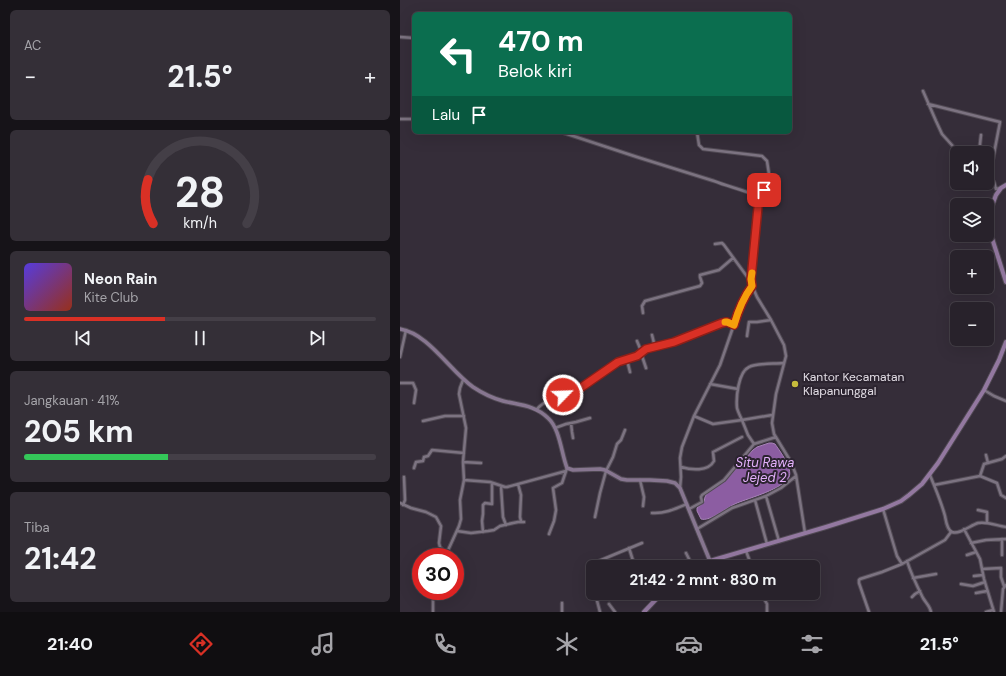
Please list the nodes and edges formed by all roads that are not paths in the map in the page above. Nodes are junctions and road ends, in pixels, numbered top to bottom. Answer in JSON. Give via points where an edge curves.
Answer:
{"nodes":[{"id":1,"x":400,"y":37,"type":"edge"},
{"id":2,"x":412,"y":38,"type":"edge"},
{"id":3,"x":923,"y":92,"type":"dead end"},
{"id":4,"x":928,"y":104,"type":"junction"},
{"id":5,"x":400,"y":119,"type":"edge"},
{"id":6,"x":412,"y":119,"type":"edge"},
{"id":7,"x":567,"y":134,"type":"edge"},
{"id":8,"x":697,"y":134,"type":"edge"},
{"id":9,"x":982,"y":135,"type":"dead end"},
{"id":10,"x":953,"y":146,"type":"edge"},
{"id":11,"x":980,"y":146,"type":"edge"},
{"id":12,"x":994,"y":154,"type":"edge"},
{"id":13,"x":994,"y":182,"type":"edge"},
{"id":14,"x":1006,"y":185,"type":"edge"},
{"id":15,"x":1001,"y":188,"type":"junction"},
{"id":16,"x":759,"y":197,"type":"junction"},
{"id":17,"x":715,"y":244,"type":"dead end"},
{"id":18,"x":733,"y":258,"type":"junction"},
{"id":19,"x":1006,"y":282,"type":"edge"},
{"id":20,"x":752,"y":284,"type":"junction"},
{"id":21,"x":643,"y":313,"type":"dead end"},
{"id":22,"x":771,"y":320,"type":"junction"},
{"id":23,"x":734,"y":325,"type":"junction"},
{"id":24,"x":400,"y":328,"type":"edge"},
{"id":25,"x":406,"y":330,"type":"junction"},
{"id":26,"x":652,"y":335,"type":"dead end"},
{"id":27,"x":747,"y":336,"type":"dead end"},
{"id":28,"x":637,"y":341,"type":"dead end"},
{"id":29,"x":1006,"y":342,"type":"edge"},
{"id":30,"x":655,"y":346,"type":"junction"},
{"id":31,"x":642,"y":353,"type":"junction"},
{"id":32,"x":400,"y":355,"type":"edge"},
{"id":33,"x":626,"y":360,"type":"junction"},
{"id":34,"x":783,"y":363,"type":"junction"},
{"id":35,"x":646,"y":368,"type":"dead end"},
{"id":36,"x":630,"y":372,"type":"dead end"},
{"id":37,"x":463,"y":380,"type":"junction"},
{"id":38,"x":400,"y":383,"type":"edge"},
{"id":39,"x":710,"y":384,"type":"junction"},
{"id":40,"x":738,"y":389,"type":"junction"},
{"id":41,"x":984,"y":390,"type":"junction"},
{"id":42,"x":1006,"y":401,"type":"edge"},
{"id":43,"x":414,"y":403,"type":"dead end"},
{"id":44,"x":537,"y":409,"type":"junction"},
{"id":45,"x":464,"y":416,"type":"junction"},
{"id":46,"x":694,"y":416,"type":"junction"},
{"id":47,"x":772,"y":416,"type":"junction"},
{"id":48,"x":590,"y":418,"type":"dead end"},
{"id":49,"x":742,"y":420,"type":"junction"},
{"id":50,"x":423,"y":421,"type":"dead end"},
{"id":51,"x":571,"y":423,"type":"junction"},
{"id":52,"x":555,"y":428,"type":"junction"},
{"id":53,"x":624,"y":430,"type":"dead end"},
{"id":54,"x":742,"y":437,"type":"dead end"},
{"id":55,"x":776,"y":437,"type":"junction"},
{"id":56,"x":573,"y":438,"type":"dead end"},
{"id":57,"x":754,"y":444,"type":"junction"},
{"id":58,"x":464,"y":453,"type":"junction"},
{"id":59,"x":986,"y":455,"type":"dead end"},
{"id":60,"x":1006,"y":456,"type":"edge"},
{"id":61,"x":463,"y":462,"type":"junction"},
{"id":62,"x":988,"y":462,"type":"junction"},
{"id":63,"x":481,"y":463,"type":"dead end"},
{"id":64,"x":681,"y":467,"type":"junction"},
{"id":65,"x":414,"y":468,"type":"dead end"},
{"id":66,"x":566,"y":470,"type":"junction"},
{"id":67,"x":606,"y":471,"type":"junction"},
{"id":68,"x":796,"y":475,"type":"junction"},
{"id":69,"x":930,"y":475,"type":"junction"},
{"id":70,"x":980,"y":476,"type":"junction"},
{"id":71,"x":404,"y":477,"type":"dead end"},
{"id":72,"x":464,"y":480,"type":"junction"},
{"id":73,"x":640,"y":480,"type":"junction"},
{"id":74,"x":492,"y":483,"type":"junction"},
{"id":75,"x":518,"y":484,"type":"junction"},
{"id":76,"x":934,"y":485,"type":"junction"},
{"id":77,"x":501,"y":486,"type":"junction"},
{"id":78,"x":680,"y":488,"type":"junction"},
{"id":79,"x":766,"y":496,"type":"junction"},
{"id":80,"x":1006,"y":498,"type":"edge"},
{"id":81,"x":755,"y":500,"type":"junction"},
{"id":82,"x":402,"y":504,"type":"edge"},
{"id":83,"x":687,"y":504,"type":"junction"},
{"id":84,"x":643,"y":506,"type":"dead end"},
{"id":85,"x":689,"y":509,"type":"junction"},
{"id":86,"x":883,"y":509,"type":"junction"},
{"id":87,"x":978,"y":510,"type":"dead end"},
{"id":88,"x":652,"y":513,"type":"dead end"},
{"id":89,"x":595,"y":517,"type":"dead end"},
{"id":90,"x":987,"y":523,"type":"junction"},
{"id":91,"x":506,"y":524,"type":"junction"},
{"id":92,"x":1006,"y":527,"type":"edge"},
{"id":93,"x":697,"y":529,"type":"junction"},
{"id":94,"x":964,"y":529,"type":"junction"},
{"id":95,"x":457,"y":530,"type":"junction"},
{"id":96,"x":483,"y":532,"type":"junction"},
{"id":97,"x":951,"y":532,"type":"junction"},
{"id":98,"x":805,"y":533,"type":"junction"},
{"id":99,"x":549,"y":534,"type":"dead end"},
{"id":100,"x":1002,"y":539,"type":"junction"},
{"id":101,"x":1006,"y":539,"type":"edge"},
{"id":102,"x":778,"y":540,"type":"junction"},
{"id":103,"x":642,"y":543,"type":"dead end"},
{"id":104,"x":971,"y":543,"type":"junction"},
{"id":105,"x":767,"y":544,"type":"junction"},
{"id":106,"x":441,"y":548,"type":"edge"},
{"id":107,"x":448,"y":548,"type":"edge"},
{"id":108,"x":629,"y":548,"type":"junction"},
{"id":109,"x":746,"y":551,"type":"junction"},
{"id":110,"x":976,"y":552,"type":"junction"},
{"id":111,"x":686,"y":553,"type":"dead end"},
{"id":112,"x":967,"y":555,"type":"dead end"},
{"id":113,"x":1002,"y":555,"type":"dead end"},
{"id":114,"x":601,"y":560,"type":"edge"},
{"id":115,"x":633,"y":560,"type":"edge"},
{"id":116,"x":690,"y":560,"type":"edge"},
{"id":117,"x":710,"y":560,"type":"edge"},
{"id":118,"x":714,"y":560,"type":"edge"},
{"id":119,"x":749,"y":560,"type":"edge"},
{"id":120,"x":907,"y":561,"type":"junction"},
{"id":121,"x":902,"y":564,"type":"junction"},
{"id":122,"x":982,"y":569,"type":"junction"},
{"id":123,"x":936,"y":574,"type":"dead end"},
{"id":124,"x":983,"y":575,"type":"junction"},
{"id":125,"x":974,"y":576,"type":"dead end"},
{"id":126,"x":913,"y":578,"type":"junction"},
{"id":127,"x":985,"y":582,"type":"junction"},
{"id":128,"x":961,"y":584,"type":"dead end"},
{"id":129,"x":1005,"y":586,"type":"edge"},
{"id":130,"x":920,"y":591,"type":"junction"},
{"id":131,"x":988,"y":591,"type":"junction"},
{"id":132,"x":976,"y":593,"type":"dead end"},
{"id":133,"x":912,"y":597,"type":"dead end"},
{"id":134,"x":433,"y":600,"type":"edge"},
{"id":135,"x":597,"y":600,"type":"edge"},
{"id":136,"x":655,"y":600,"type":"edge"},
{"id":137,"x":765,"y":600,"type":"edge"},
{"id":138,"x":562,"y":603,"type":"dead end"},
{"id":139,"x":609,"y":604,"type":"dead end"},
{"id":140,"x":994,"y":611,"type":"edge"},
{"id":141,"x":433,"y":612,"type":"edge"},
{"id":142,"x":562,"y":612,"type":"edge"},
{"id":143,"x":600,"y":612,"type":"edge"},
{"id":144,"x":615,"y":612,"type":"edge"},
{"id":145,"x":644,"y":612,"type":"edge"},
{"id":146,"x":767,"y":612,"type":"edge"},
{"id":147,"x":869,"y":612,"type":"edge"},
{"id":148,"x":931,"y":612,"type":"edge"},
{"id":149,"x":986,"y":612,"type":"edge"},
{"id":150,"x":1001,"y":612,"type":"edge"}],
"edges":[{"from":1,"to":2,"type":"street"},
{"from":3,"to":4,"type":"street"},
{"from":4,"to":10,"type":"street","via":[[942,134]]},
{"from":4,"to":12,"type":"street","via":[[1000,122]]},
{"from":5,"to":6,"type":"street"},
{"from":7,"to":16,"type":"street"},
{"from":8,"to":16,"type":"street","via":[[699,144],[704,149],[759,155],[764,158],[769,174],[768,183]]},
{"from":9,"to":11,"type":"street"},
{"from":13,"to":15,"type":"street","via":[[996,189]]},
{"from":14,"to":15,"type":"main road"},
{"from":15,"to":19,"type":"main road","via":[[992,206],[989,223]]},
{"from":16,"to":20,"type":"street"},
{"from":17,"to":18,"type":"street","via":[[722,243]]},
{"from":18,"to":20,"type":"street"},
{"from":18,"to":21,"type":"street","via":[[720,270],[700,275],[700,286],[645,301],[642,306]]},
{"from":20,"to":22,"type":"street"},
{"from":20,"to":23,"type":"street","via":[[741,304]]},
{"from":22,"to":27,"type":"street","via":[[749,322]]},
{"from":22,"to":34,"type":"street","via":[[784,345],[786,356]]},
{"from":23,"to":30,"type":"street","via":[[722,323],[674,342]]},
{"from":23,"to":39,"type":"street","via":[[720,365]]},
{"from":24,"to":25,"type":"street"},
{"from":25,"to":32,"type":"street"},
{"from":25,"to":37,"type":"street","via":[[430,346]]},
{"from":26,"to":30,"type":"street"},
{"from":28,"to":31,"type":"street"},
{"from":29,"to":41,"type":"main road"},
{"from":30,"to":31,"type":"street"},
{"from":31,"to":33,"type":"street"},
{"from":31,"to":35,"type":"street"},
{"from":33,"to":36,"type":"street"},
{"from":33,"to":44,"type":"street","via":[[615,364],[579,389],[544,403]]},
{"from":34,"to":40,"type":"street","via":[[750,366],[744,370]]},
{"from":34,"to":47,"type":"street"},
{"from":37,"to":44,"type":"street","via":[[488,396]]},
{"from":37,"to":45,"type":"street","via":[[459,394]]},
{"from":38,"to":43,"type":"street","via":[[413,383],[416,390]]},
{"from":39,"to":40,"type":"street"},
{"from":39,"to":46,"type":"street"},
{"from":40,"to":49,"type":"street","via":[[737,408]]},
{"from":41,"to":42,"type":"street"},
{"from":41,"to":69,"type":"main road"},
{"from":44,"to":52,"type":"street"},
{"from":45,"to":50,"type":"street","via":[[445,416]]},
{"from":45,"to":58,"type":"street"},
{"from":46,"to":49,"type":"street","via":[[713,424]]},
{"from":46,"to":64,"type":"street","via":[[682,447]]},
{"from":47,"to":49,"type":"street"},
{"from":47,"to":55,"type":"street"},
{"from":48,"to":51,"type":"street"},
{"from":49,"to":57,"type":"street"},
{"from":51,"to":52,"type":"street"},
{"from":51,"to":56,"type":"street"},
{"from":52,"to":66,"type":"street"},
{"from":53,"to":67,"type":"street"},
{"from":54,"to":64,"type":"street","via":[[714,452],[713,464],[695,470]]},
{"from":55,"to":57,"type":"street"},
{"from":55,"to":68,"type":"street"},
{"from":57,"to":85,"type":"street","via":[[724,480],[701,496],[702,502]]},
{"from":58,"to":61,"type":"street"},
{"from":58,"to":65,"type":"street","via":[[432,450],[423,461],[416,462]]},
{"from":59,"to":62,"type":"street"},
{"from":60,"to":62,"type":"street"},
{"from":61,"to":63,"type":"street"},
{"from":61,"to":72,"type":"street"},
{"from":62,"to":70,"type":"street","via":[[984,464]]},
{"from":64,"to":78,"type":"street"},
{"from":66,"to":67,"type":"street"},
{"from":66,"to":75,"type":"street"},
{"from":66,"to":99,"type":"street","via":[[562,483],[553,488],[556,510]]},
{"from":67,"to":73,"type":"street","via":[[621,479]]},
{"from":67,"to":89,"type":"street"},
{"from":68,"to":79,"type":"street","via":[[781,488]]},
{"from":68,"to":98,"type":"street"},
{"from":69,"to":76,"type":"street"},
{"from":69,"to":86,"type":"main road","via":[[909,496]]},
{"from":70,"to":76,"type":"street"},
{"from":70,"to":80,"type":"street","via":[[997,483],[1001,495]]},
{"from":71,"to":82,"type":"street","via":[[405,495]]},
{"from":72,"to":74,"type":"street"},
{"from":72,"to":95,"type":"street","via":[[460,500],[461,519]]},
{"from":73,"to":78,"type":"street","via":[[667,481]]},
{"from":73,"to":84,"type":"street","via":[[644,497]]},
{"from":74,"to":77,"type":"street"},
{"from":74,"to":96,"type":"street","via":[[492,504],[483,505]]},
{"from":75,"to":77,"type":"street"},
{"from":75,"to":91,"type":"street","via":[[522,522]]},
{"from":76,"to":97,"type":"street"},
{"from":77,"to":91,"type":"street","via":[[503,517]]},
{"from":78,"to":83,"type":"street"},
{"from":79,"to":81,"type":"street"},
{"from":79,"to":102,"type":"street"},
{"from":81,"to":93,"type":"street","via":[[732,508]]},
{"from":81,"to":105,"type":"street"},
{"from":82,"to":106,"type":"street","via":[[436,517],[441,526]]},
{"from":83,"to":85,"type":"street"},
{"from":83,"to":88,"type":"street","via":[[658,514]]},
{"from":85,"to":93,"type":"street"},
{"from":86,"to":98,"type":"main road"},
{"from":86,"to":121,"type":"street","via":[[897,556]]},
{"from":87,"to":90,"type":"street","via":[[986,512]]},
{"from":90,"to":92,"type":"street"},
{"from":90,"to":94,"type":"street","via":[[979,523]]},
{"from":91,"to":96,"type":"street"},
{"from":93,"to":117,"type":"street"},
{"from":94,"to":97,"type":"street"},
{"from":94,"to":104,"type":"street"},
{"from":95,"to":96,"type":"street","via":[[468,533]]},
{"from":95,"to":107,"type":"street"},
{"from":97,"to":120,"type":"street","via":[[945,540]]},
{"from":98,"to":102,"type":"main road"},
{"from":100,"to":101,"type":"street"},
{"from":100,"to":104,"type":"street"},
{"from":100,"to":113,"type":"street"},
{"from":102,"to":105,"type":"main road"},
{"from":103,"to":108,"type":"street"},
{"from":104,"to":110,"type":"street"},
{"from":105,"to":109,"type":"main road"},
{"from":108,"to":114,"type":"street"},
{"from":108,"to":115,"type":"street"},
{"from":109,"to":118,"type":"main road"},
{"from":109,"to":119,"type":"street"},
{"from":110,"to":112,"type":"street"},
{"from":110,"to":122,"type":"street"},
{"from":111,"to":116,"type":"street"},
{"from":120,"to":121,"type":"street"},
{"from":120,"to":126,"type":"street"},
{"from":121,"to":147,"type":"street","via":[[859,580]]},
{"from":122,"to":124,"type":"street"},
{"from":122,"to":129,"type":"street","via":[[1001,568]]},
{"from":123,"to":126,"type":"street"},
{"from":124,"to":125,"type":"street"},
{"from":124,"to":127,"type":"street"},
{"from":126,"to":130,"type":"street"},
{"from":127,"to":128,"type":"street","via":[[973,586]]},
{"from":127,"to":131,"type":"street"},
{"from":129,"to":150,"type":"street"},
{"from":130,"to":133,"type":"street"},
{"from":130,"to":148,"type":"street"},
{"from":131,"to":132,"type":"street"},
{"from":131,"to":140,"type":"street"},
{"from":134,"to":141,"type":"street"},
{"from":135,"to":143,"type":"street"},
{"from":136,"to":145,"type":"main road"},
{"from":137,"to":146,"type":"street"},
{"from":138,"to":142,"type":"street"},
{"from":139,"to":144,"type":"street"},
{"from":140,"to":149,"type":"street"}]}
